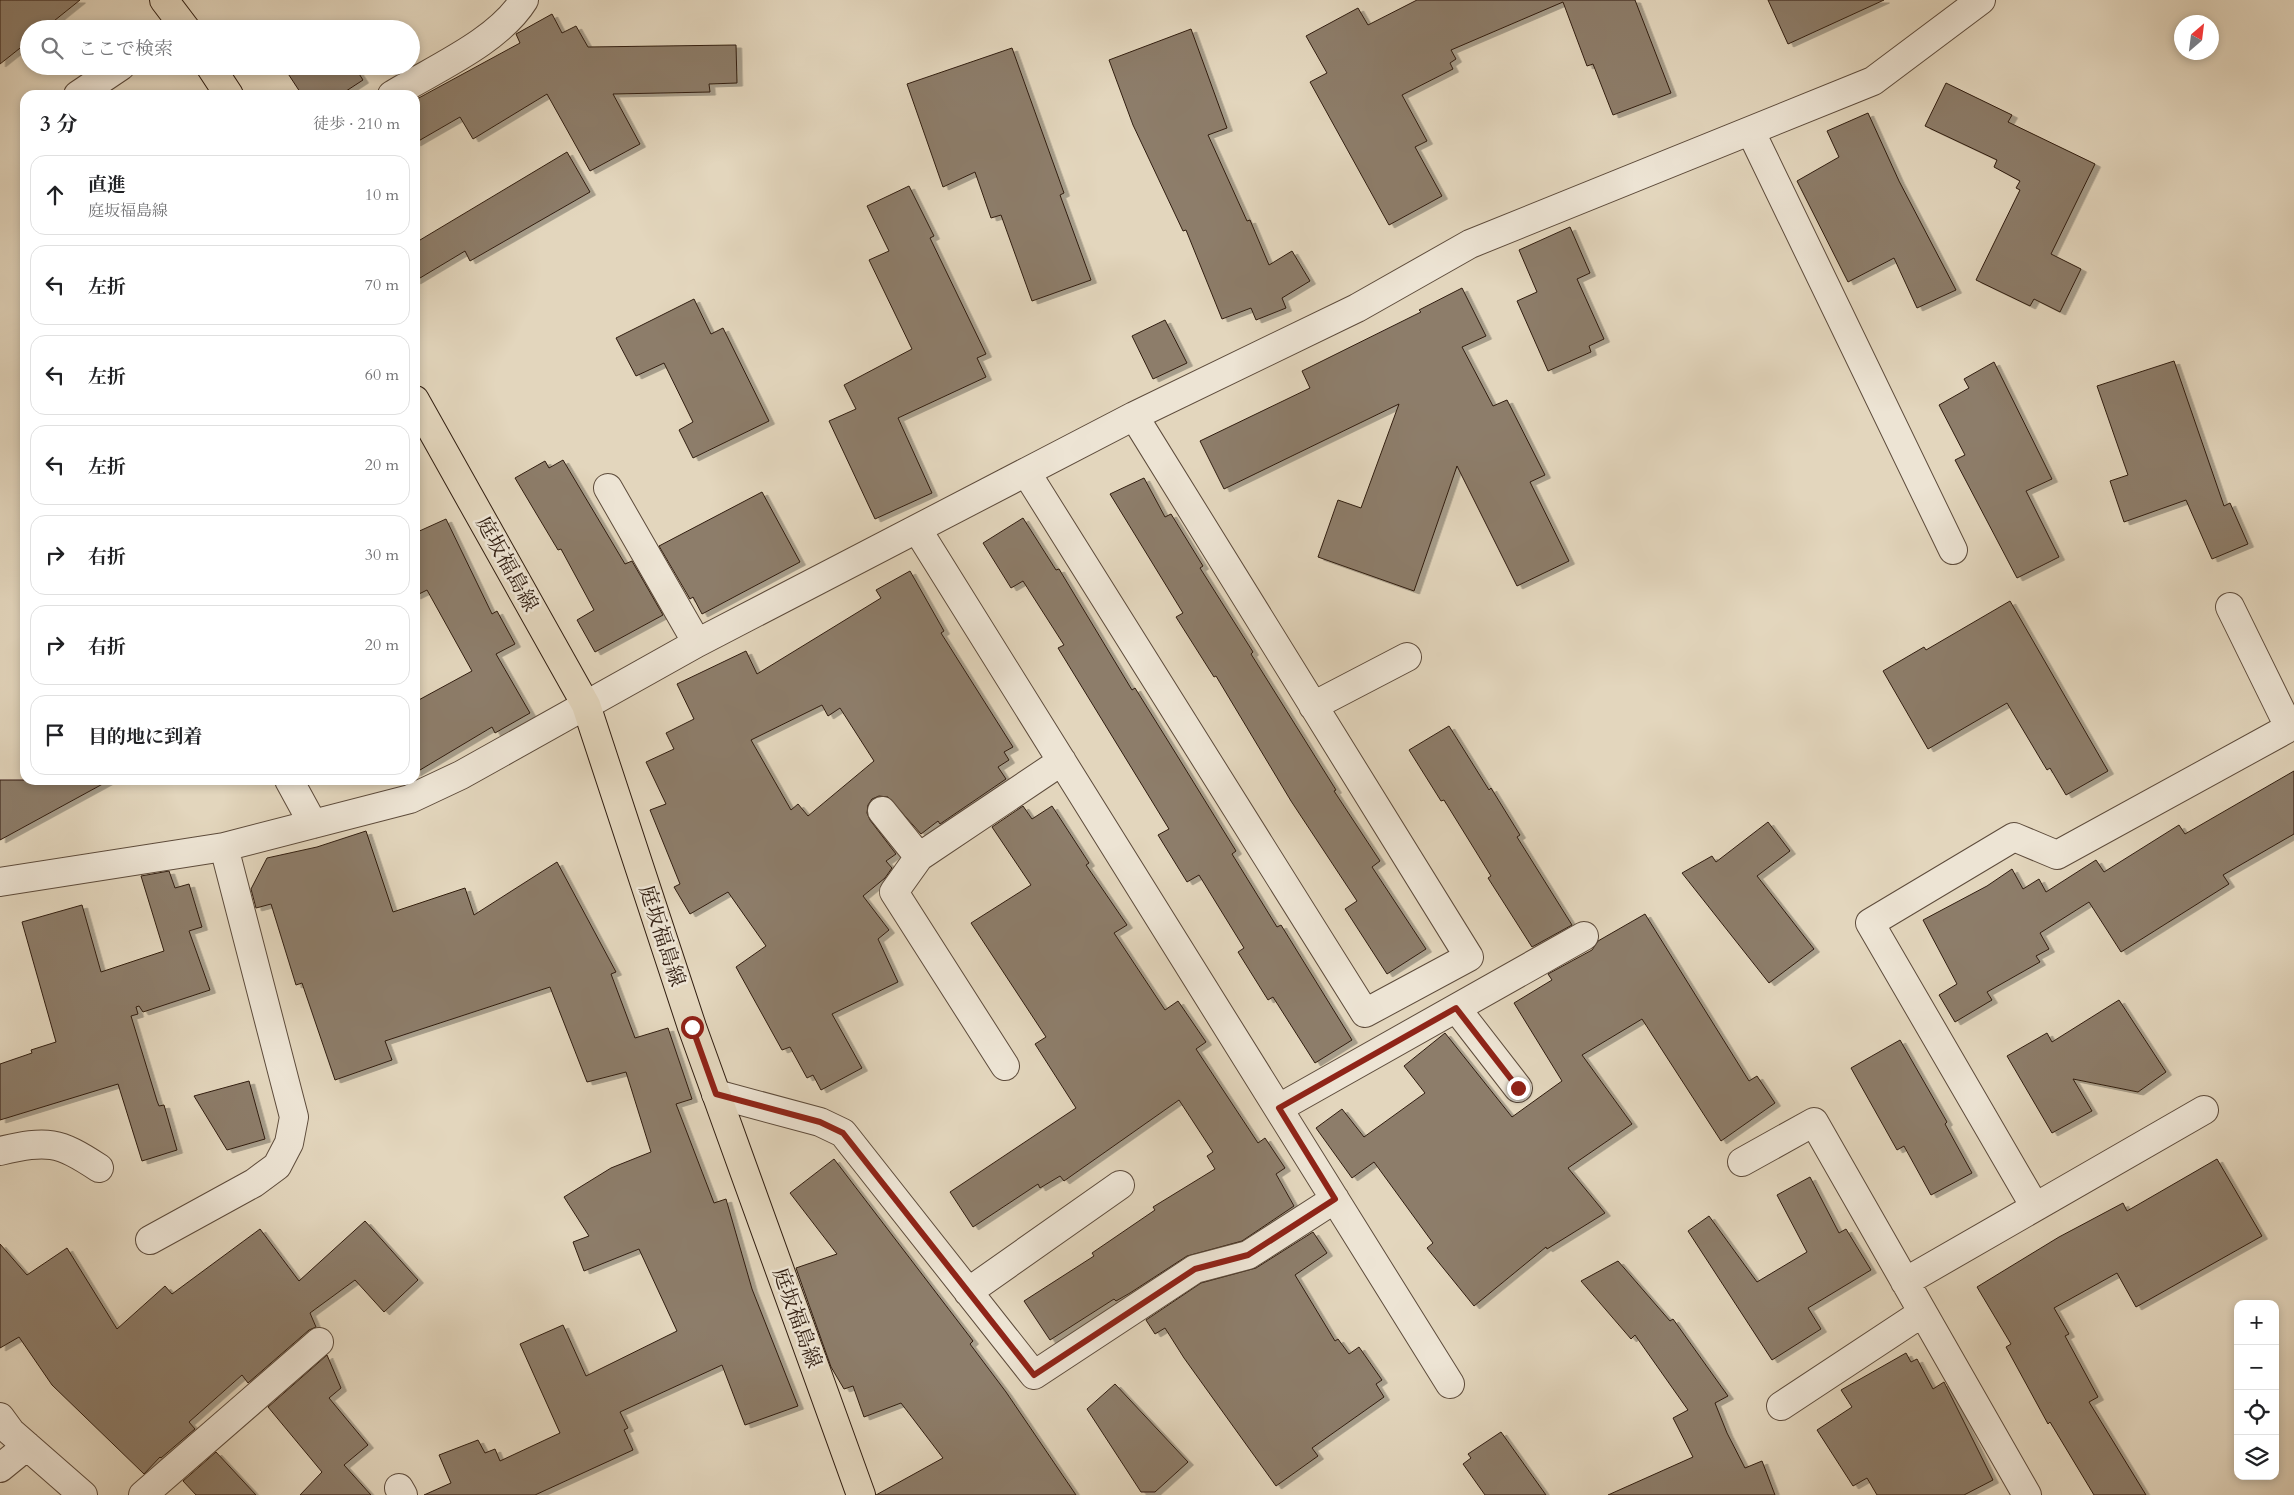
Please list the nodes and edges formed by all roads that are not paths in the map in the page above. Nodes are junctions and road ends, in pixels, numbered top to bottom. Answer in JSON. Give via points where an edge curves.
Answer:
{"nodes":[{"id":1,"x":164,"y":0,"type":"edge"},
{"id":2,"x":524,"y":0,"type":"edge"},
{"id":3,"x":1981,"y":0,"type":"edge"},
{"id":4,"x":177,"y":20,"type":"edge"},
{"id":5,"x":108,"y":75,"type":"edge"},
{"id":6,"x":216,"y":75,"type":"edge"},
{"id":7,"x":85,"y":90,"type":"edge"},
{"id":8,"x":226,"y":90,"type":"edge"},
{"id":9,"x":400,"y":90,"type":"edge"},
{"id":10,"x":1751,"y":132,"type":"junction"},
{"id":11,"x":420,"y":409,"type":"edge"},
{"id":12,"x":1134,"y":416,"type":"junction"},
{"id":13,"x":1026,"y":472,"type":"junction"},
{"id":14,"x":608,"y":488,"type":"dead end"},
{"id":15,"x":917,"y":529,"type":"junction"},
{"id":16,"x":1953,"y":550,"type":"dead end"},
{"id":17,"x":2230,"y":607,"type":"dead end"},
{"id":18,"x":696,"y":643,"type":"junction"},
{"id":19,"x":1407,"y":657,"type":"dead end"},
{"id":20,"x":586,"y":705,"type":"junction"},
{"id":21,"x":1313,"y":706,"type":"junction"},
{"id":22,"x":2291,"y":726,"type":"edge"},
{"id":23,"x":1062,"y":762,"type":"junction"},
{"id":24,"x":292,"y":785,"type":"edge"},
{"id":25,"x":882,"y":811,"type":"dead end"},
{"id":26,"x":313,"y":824,"type":"junction"},
{"id":27,"x":224,"y":847,"type":"junction"},
{"id":28,"x":919,"y":858,"type":"junction"},
{"id":29,"x":0,"y":882,"type":"edge"},
{"id":30,"x":1584,"y":936,"type":"dead end"},
{"id":31,"x":1456,"y":1008,"type":"junction"},
{"id":32,"x":1005,"y":1066,"type":"dead end"},
{"id":33,"x":1518,"y":1088,"type":"dead end"},
{"id":34,"x":716,"y":1094,"type":"junction"},
{"id":35,"x":1279,"y":1108,"type":"junction"},
{"id":36,"x":2204,"y":1110,"type":"dead end"},
{"id":37,"x":0,"y":1151,"type":"edge"},
{"id":38,"x":1742,"y":1162,"type":"dead end"},
{"id":39,"x":99,"y":1168,"type":"dead end"},
{"id":40,"x":1120,"y":1185,"type":"dead end"},
{"id":41,"x":1335,"y":1199,"type":"junction"},
{"id":42,"x":2035,"y":1207,"type":"junction"},
{"id":43,"x":150,"y":1240,"type":"dead end"},
{"id":44,"x":1905,"y":1282,"type":"junction"},
{"id":45,"x":968,"y":1292,"type":"junction"},
{"id":46,"x":1922,"y":1313,"type":"junction"},
{"id":47,"x":319,"y":1342,"type":"dead end"},
{"id":48,"x":1450,"y":1384,"type":"dead end"},
{"id":49,"x":1782,"y":1406,"type":"dead end"},
{"id":50,"x":0,"y":1418,"type":"edge"},
{"id":51,"x":28,"y":1446,"type":"junction"},
{"id":52,"x":0,"y":1468,"type":"edge"},
{"id":53,"x":83,"y":1495,"type":"edge"},
{"id":54,"x":143,"y":1495,"type":"edge"},
{"id":55,"x":861,"y":1495,"type":"edge"},
{"id":56,"x":2027,"y":1495,"type":"edge"}],
"edges":[{"from":1,"to":4,"type":"main road"},
{"from":2,"to":9,"type":"street","via":[[497,32]]},
{"from":3,"to":10,"type":"street","via":[[1873,81]]},
{"from":5,"to":7,"type":"street"},
{"from":6,"to":8,"type":"main road"},
{"from":10,"to":12,"type":"street","via":[[1470,244],[1357,308]]},
{"from":10,"to":16,"type":"street"},
{"from":11,"to":20,"type":"main road","name":"庭坂福島線"},
{"from":12,"to":13,"type":"street"},
{"from":12,"to":21,"type":"street"},
{"from":13,"to":15,"type":"street"},
{"from":13,"to":21,"type":"street","via":[[1365,1013],[1469,957]]},
{"from":14,"to":18,"type":"street"},
{"from":15,"to":18,"type":"street"},
{"from":15,"to":23,"type":"street"},
{"from":17,"to":22,"type":"street"},
{"from":18,"to":20,"type":"street"},
{"from":19,"to":21,"type":"street"},
{"from":20,"to":26,"type":"street","via":[[461,775],[410,799]]},
{"from":20,"to":34,"type":"main road","name":"庭坂福島線"},
{"from":22,"to":42,"type":"street","via":[[2057,855],[2014,837],[1870,923]]},
{"from":23,"to":28,"type":"street"},
{"from":23,"to":35,"type":"street"},
{"from":24,"to":26,"type":"street"},
{"from":25,"to":28,"type":"street"},
{"from":26,"to":27,"type":"street"},
{"from":27,"to":29,"type":"street"},
{"from":27,"to":43,"type":"street","via":[[294,1117],[289,1143],[278,1166],[254,1183]]},
{"from":28,"to":32,"type":"street","via":[[894,892]]},
{"from":30,"to":31,"type":"street"},
{"from":31,"to":33,"type":"street"},
{"from":31,"to":35,"type":"street"},
{"from":34,"to":45,"type":"street","via":[[820,1122],[843,1133]]},
{"from":34,"to":55,"type":"main road","name":"庭坂福島線"},
{"from":35,"to":41,"type":"street"},
{"from":36,"to":42,"type":"street"},
{"from":37,"to":39,"type":"street","via":[[36,1143],[71,1149]]},
{"from":38,"to":44,"type":"street","via":[[1814,1122]]},
{"from":40,"to":45,"type":"street"},
{"from":41,"to":45,"type":"street","via":[[1248,1255],[1195,1269],[1034,1375]]},
{"from":41,"to":48,"type":"street"},
{"from":42,"to":44,"type":"street"},
{"from":44,"to":46,"type":"street"},
{"from":46,"to":49,"type":"street"},
{"from":46,"to":56,"type":"street"},
{"from":47,"to":54,"type":"street"},
{"from":50,"to":51,"type":"street"},
{"from":51,"to":52,"type":"street"},
{"from":51,"to":53,"type":"street"}]}
